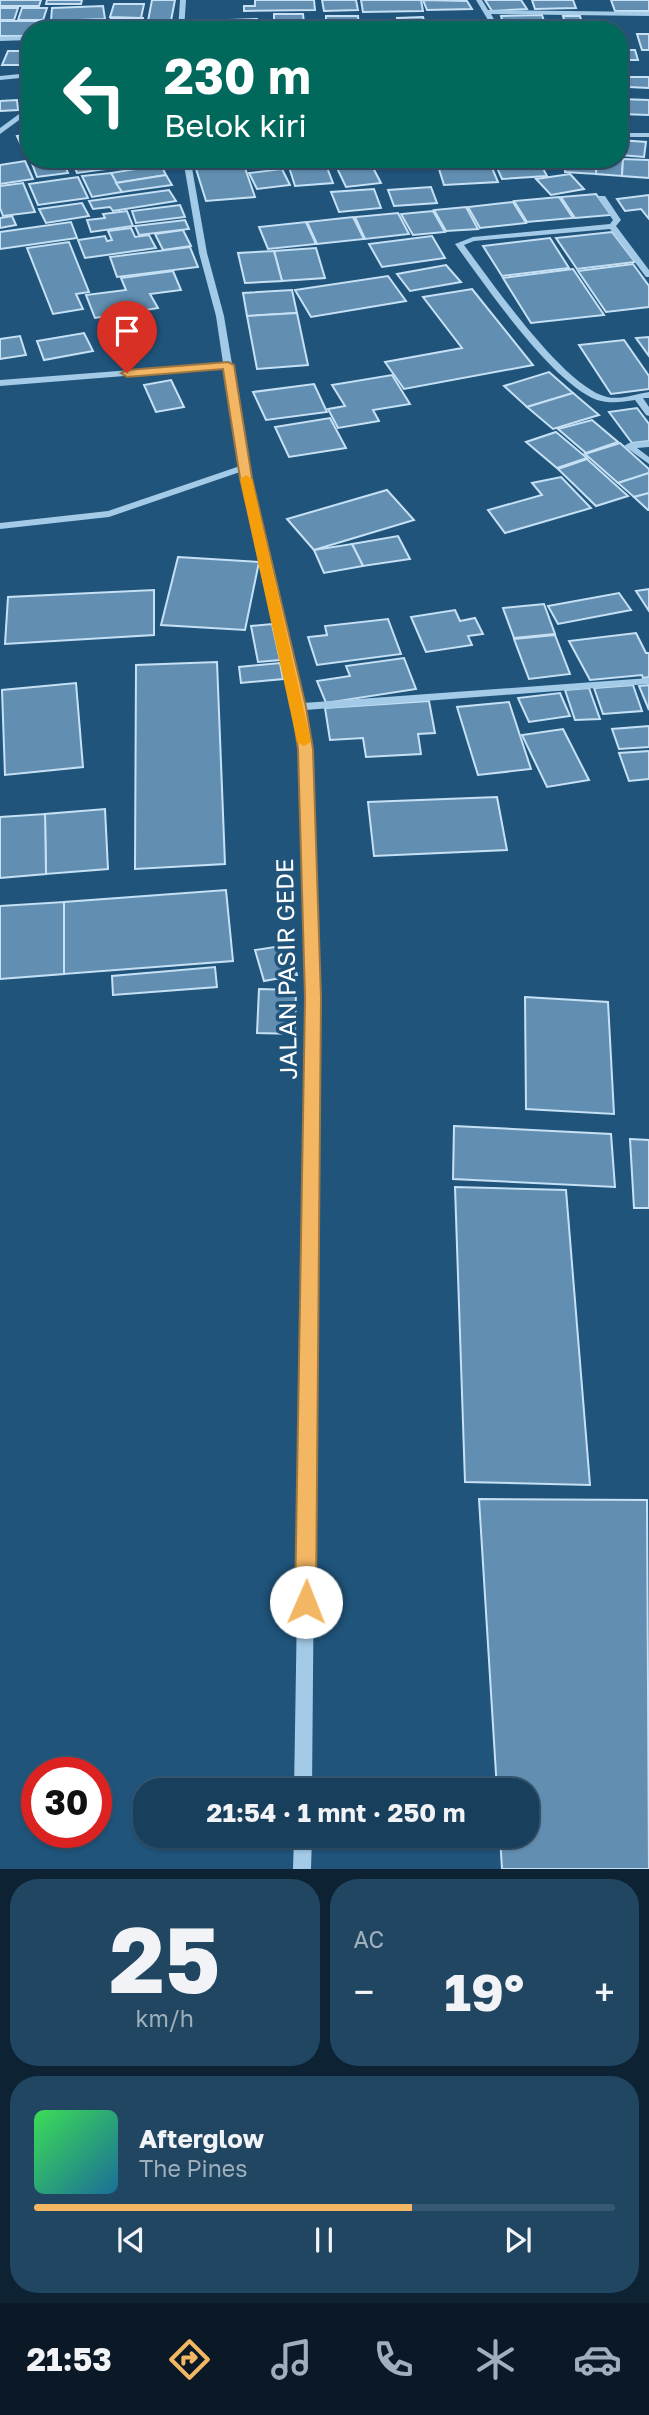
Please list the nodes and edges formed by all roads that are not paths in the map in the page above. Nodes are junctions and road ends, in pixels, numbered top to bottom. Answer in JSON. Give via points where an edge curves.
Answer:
{"nodes":[{"id":1,"x":183,"y":0,"type":"edge"},
{"id":2,"x":479,"y":0,"type":"edge"},
{"id":3,"x":485,"y":12,"type":"junction"},
{"id":4,"x":649,"y":14,"type":"edge"},
{"id":5,"x":182,"y":21,"type":"edge"},
{"id":6,"x":491,"y":21,"type":"edge"},
{"id":7,"x":21,"y":38,"type":"edge"},
{"id":8,"x":0,"y":39,"type":"edge"},
{"id":9,"x":21,"y":76,"type":"edge"},
{"id":10,"x":0,"y":78,"type":"edge"},
{"id":11,"x":21,"y":115,"type":"edge"},
{"id":12,"x":0,"y":132,"type":"edge"},
{"id":13,"x":628,"y":135,"type":"edge"},
{"id":14,"x":649,"y":135,"type":"edge"},
{"id":15,"x":188,"y":168,"type":"edge"},
{"id":16,"x":602,"y":198,"type":"dead end"},
{"id":17,"x":612,"y":226,"type":"junction"},
{"id":18,"x":649,"y":275,"type":"edge"},
{"id":19,"x":228,"y":365,"type":"junction"},
{"id":20,"x":0,"y":383,"type":"edge"},
{"id":21,"x":649,"y":395,"type":"edge"},
{"id":22,"x":637,"y":396,"type":"junction"},
{"id":23,"x":649,"y":413,"type":"edge"},
{"id":24,"x":649,"y":444,"type":"edge"},
{"id":25,"x":629,"y":446,"type":"joint"},
{"id":26,"x":649,"y":461,"type":"edge"},
{"id":27,"x":244,"y":468,"type":"junction"},
{"id":28,"x":0,"y":526,"type":"edge"},
{"id":29,"x":649,"y":681,"type":"edge"},
{"id":30,"x":299,"y":707,"type":"junction"},
{"id":31,"x":303,"y":1778,"type":"edge"},
{"id":32,"x":303,"y":1848,"type":"edge"},
{"id":33,"x":302,"y":1869,"type":"edge"}],
"edges":[{"from":1,"to":5,"type":"street"},
{"from":2,"to":3,"type":"street"},
{"from":3,"to":4,"type":"street"},
{"from":3,"to":6,"type":"street"},
{"from":7,"to":8,"type":"street"},
{"from":9,"to":10,"type":"street"},
{"from":11,"to":12,"type":"street"},
{"from":13,"to":14,"type":"street"},
{"from":15,"to":19,"type":"street","name":"JALAN PASIR GEDE"},
{"from":16,"to":17,"type":"street","via":[[617,220]]},
{"from":17,"to":18,"type":"street"},
{"from":17,"to":22,"type":"street","via":[[459,244],[510,313],[588,393],[607,400]]},
{"from":19,"to":20,"type":"street"},
{"from":19,"to":27,"type":"street","name":"JALAN PASIR GEDE"},
{"from":21,"to":22,"type":"street"},
{"from":22,"to":23,"type":"street"},
{"from":24,"to":25,"type":"street"},
{"from":25,"to":26,"type":"street"},
{"from":27,"to":28,"type":"street","via":[[109,514]]},
{"from":27,"to":30,"type":"street","name":"JALAN PASIR GEDE"},
{"from":29,"to":30,"type":"street"},
{"from":30,"to":31,"type":"street","name":"JALAN PASIR GEDE","via":[[305,749],[313,998]]},
{"from":32,"to":33,"type":"street"}]}
